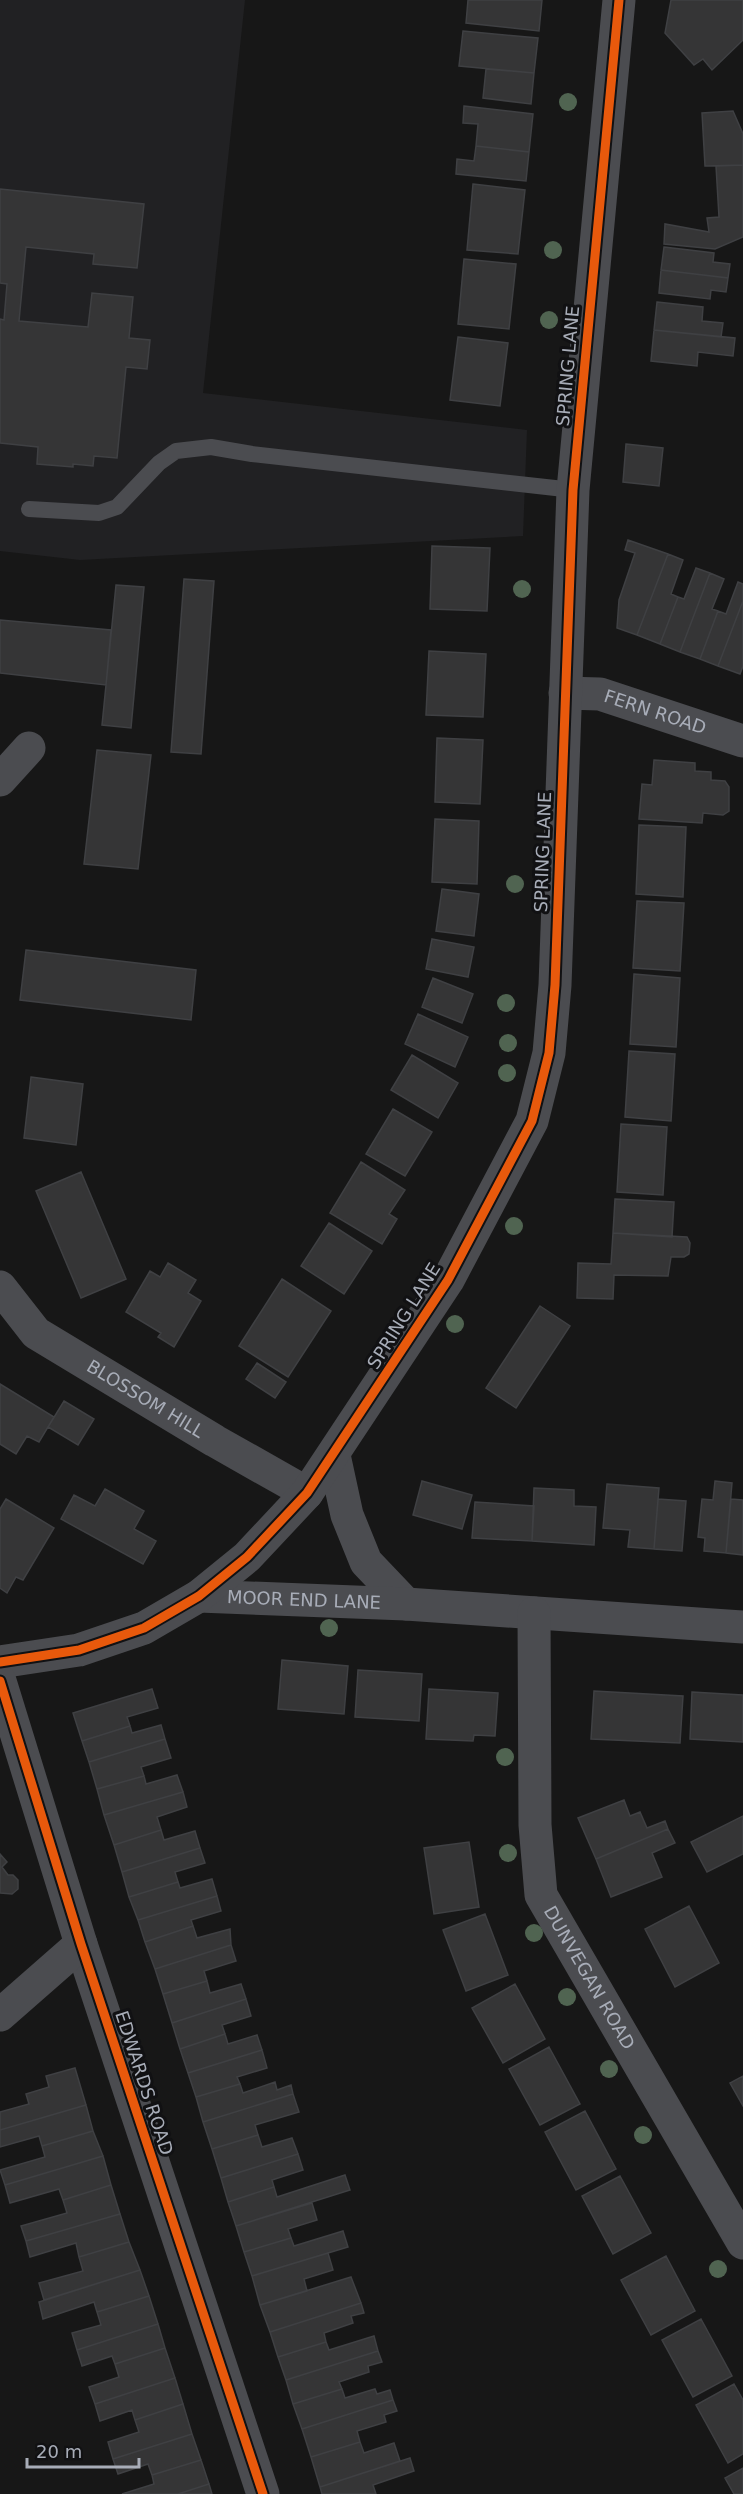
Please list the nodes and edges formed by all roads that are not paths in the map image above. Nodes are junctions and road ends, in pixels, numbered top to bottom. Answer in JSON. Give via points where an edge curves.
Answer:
{"nodes":[{"id":1,"x":619,"y":0,"type":"edge"},
{"id":2,"x":573,"y":490,"type":"junction"},
{"id":3,"x":29,"y":509,"type":"dead end"},
{"id":4,"x":565,"y":693,"type":"junction"},
{"id":5,"x":743,"y":741,"type":"edge"},
{"id":6,"x":29,"y":748,"type":"dead end"},
{"id":7,"x":0,"y":780,"type":"edge"},
{"id":8,"x":0,"y":1287,"type":"edge"},
{"id":9,"x":334,"y":1455,"type":"junction"},
{"id":10,"x":307,"y":1493,"type":"junction"},
{"id":11,"x":199,"y":1596,"type":"junction"},
{"id":12,"x":406,"y":1604,"type":"junction"},
{"id":13,"x":534,"y":1613,"type":"junction"},
{"id":14,"x":743,"y":1627,"type":"edge"},
{"id":15,"x":0,"y":1662,"type":"edge"},
{"id":16,"x":0,"y":1681,"type":"edge"},
{"id":17,"x":81,"y":1944,"type":"junction"},
{"id":18,"x":0,"y":2014,"type":"edge"},
{"id":19,"x":735,"y":2210,"type":"edge"},
{"id":20,"x":743,"y":2243,"type":"edge"},
{"id":21,"x":263,"y":2494,"type":"edge"}],
"edges":[{"from":1,"to":2,"type":"street","name":"SPRING LANE"},
{"from":2,"to":3,"type":"lane","via":[[211,447],[176,450],[117,507],[99,513]]},
{"from":2,"to":4,"type":"street","name":"SPRING LANE"},
{"from":4,"to":5,"type":"street","name":"FERN ROAD","via":[[600,694]]},
{"from":4,"to":9,"type":"street","name":"SPRING LANE","via":[[555,985],[549,1053],[531,1121],[448,1280]]},
{"from":6,"to":7,"type":"street"},
{"from":8,"to":10,"type":"street","name":"BLOSSOM HILL","via":[[36,1333]]},
{"from":9,"to":10,"type":"street","name":"SPRING LANE"},
{"from":9,"to":12,"type":"street","name":"MOOR END LANE","via":[[347,1515],[366,1562]]},
{"from":10,"to":11,"type":"street","name":"SPRING LANE","via":[[248,1557]]},
{"from":11,"to":12,"type":"street","name":"MOOR END LANE"},
{"from":11,"to":15,"type":"street","via":[[144,1628],[79,1650]]},
{"from":12,"to":13,"type":"street","name":"MOOR END LANE"},
{"from":13,"to":14,"type":"street","name":"MOOR END LANE"},
{"from":13,"to":19,"type":"street","name":"DUNVEGAN ROAD","via":[[535,1826],[542,1895]]},
{"from":16,"to":17,"type":"street","name":"EDWARDS ROAD"},
{"from":17,"to":18,"type":"street"},
{"from":17,"to":21,"type":"street","name":"EDWARDS ROAD"},
{"from":19,"to":20,"type":"street","name":"DUNVEGAN ROAD"}]}
